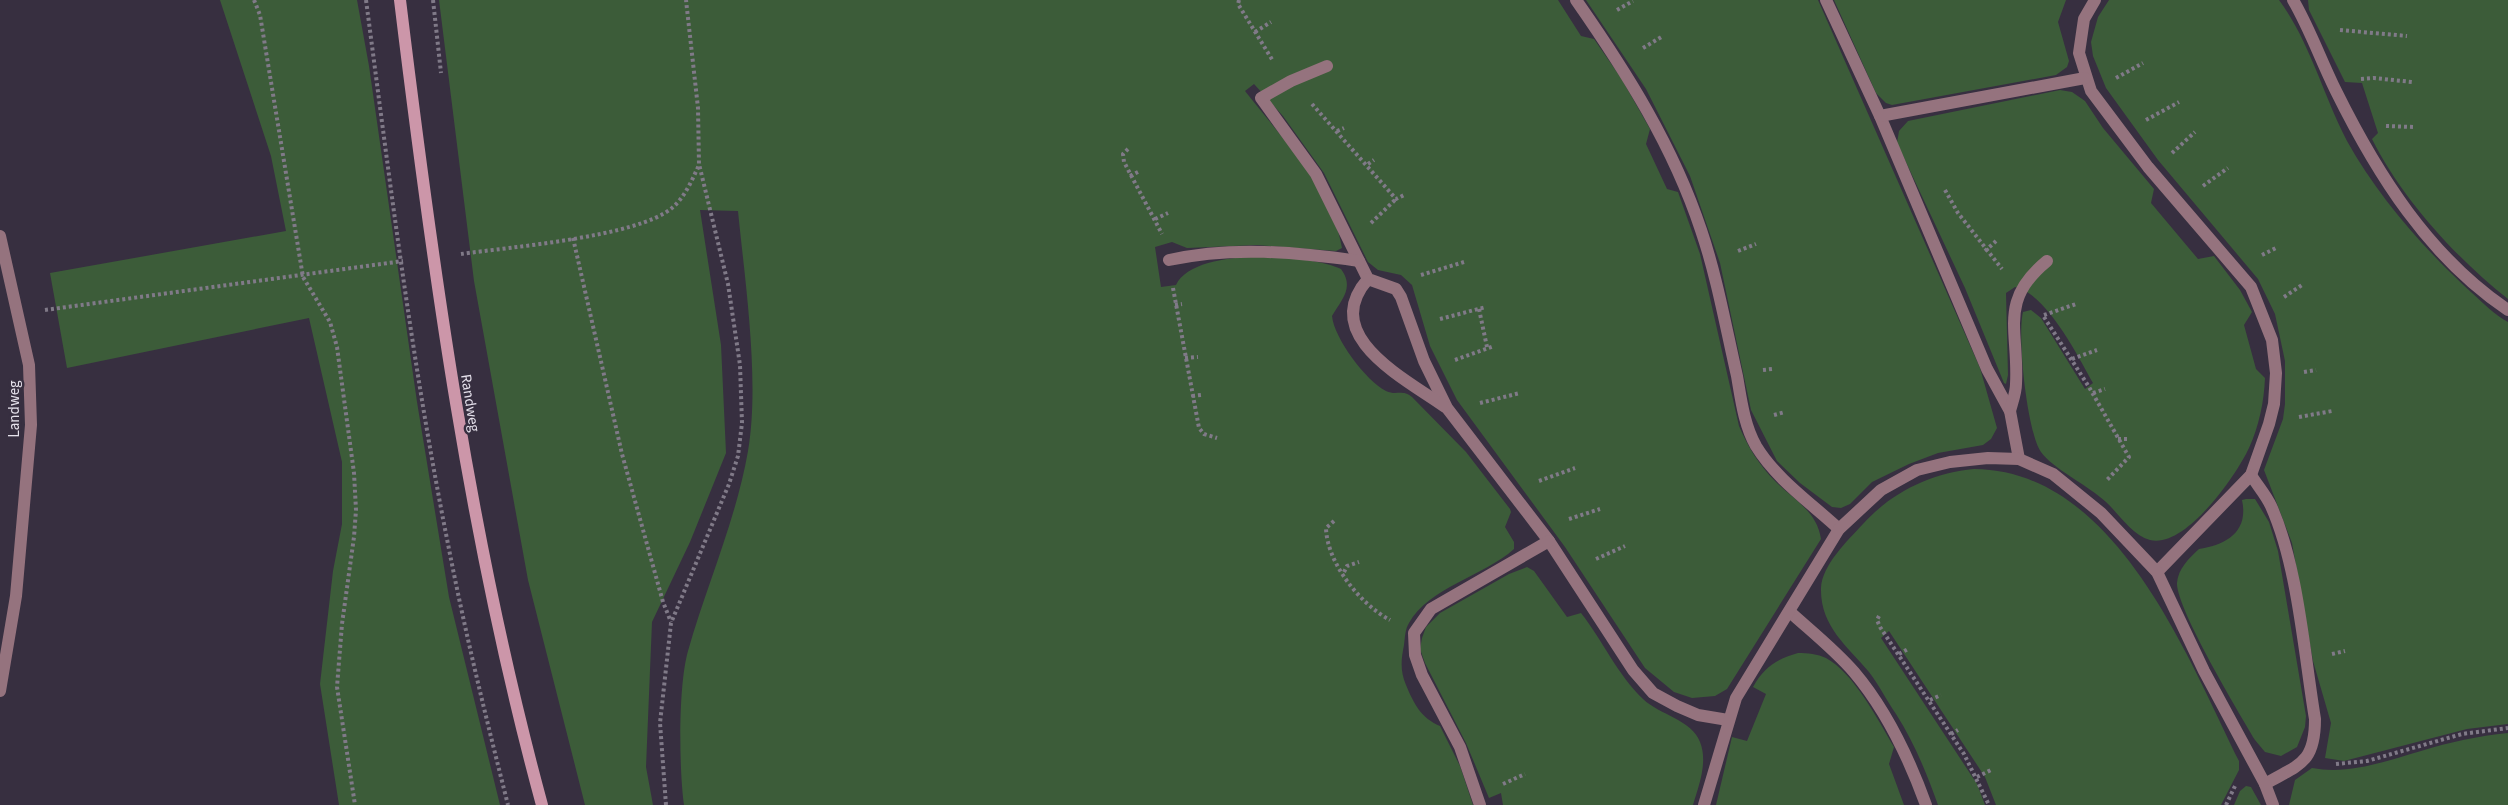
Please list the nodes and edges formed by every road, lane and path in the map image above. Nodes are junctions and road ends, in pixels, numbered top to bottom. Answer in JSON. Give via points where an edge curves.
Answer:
{"nodes":[{"id":1,"x":254,"y":0,"type":"edge"},
{"id":2,"x":400,"y":0,"type":"edge"},
{"id":3,"x":433,"y":0,"type":"edge"},
{"id":4,"x":686,"y":0,"type":"edge"},
{"id":5,"x":1239,"y":0,"type":"edge"},
{"id":6,"x":1576,"y":0,"type":"edge"},
{"id":7,"x":1826,"y":0,"type":"edge"},
{"id":8,"x":2095,"y":0,"type":"edge"},
{"id":9,"x":2293,"y":0,"type":"edge"},
{"id":10,"x":1271,"y":22,"type":"dead end"},
{"id":11,"x":1255,"y":32,"type":"junction"},
{"id":12,"x":2310,"y":35,"type":"junction"},
{"id":13,"x":2407,"y":36,"type":"dead end"},
{"id":14,"x":1327,"y":66,"type":"dead end"},
{"id":15,"x":2085,"y":78,"type":"junction"},
{"id":16,"x":1291,"y":81,"type":"junction"},
{"id":17,"x":442,"y":82,"type":"dead end"},
{"id":18,"x":2412,"y":82,"type":"dead end"},
{"id":19,"x":2334,"y":88,"type":"junction"},
{"id":20,"x":1880,"y":116,"type":"junction"},
{"id":21,"x":1344,"y":128,"type":"dead end"},
{"id":22,"x":1337,"y":131,"type":"junction"},
{"id":23,"x":1128,"y":149,"type":"dead end"},
{"id":24,"x":1374,"y":160,"type":"dead end"},
{"id":25,"x":699,"y":164,"type":"junction"},
{"id":26,"x":1368,"y":164,"type":"junction"},
{"id":27,"x":1138,"y":172,"type":"dead end"},
{"id":28,"x":1130,"y":176,"type":"junction"},
{"id":29,"x":1406,"y":194,"type":"dead end"},
{"id":30,"x":1396,"y":199,"type":"junction"},
{"id":31,"x":1168,"y":213,"type":"dead end"},
{"id":32,"x":1155,"y":219,"type":"junction"},
{"id":33,"x":1376,"y":219,"type":"dead end"},
{"id":34,"x":0,"y":236,"type":"edge"},
{"id":35,"x":573,"y":238,"type":"junction"},
{"id":36,"x":1996,"y":241,"type":"dead end"},
{"id":37,"x":532,"y":244,"type":"dead end"},
{"id":38,"x":464,"y":250,"type":"dead end"},
{"id":39,"x":1985,"y":250,"type":"dead end"},
{"id":40,"x":465,"y":261,"type":"dead end"},
{"id":41,"x":1169,"y":261,"type":"junction"},
{"id":42,"x":1359,"y":261,"type":"junction"},
{"id":43,"x":2047,"y":261,"type":"dead end"},
{"id":44,"x":1464,"y":262,"type":"dead end"},
{"id":45,"x":332,"y":271,"type":"dead end"},
{"id":46,"x":1427,"y":273,"type":"dead end"},
{"id":47,"x":303,"y":277,"type":"junction"},
{"id":48,"x":1368,"y":279,"type":"junction"},
{"id":49,"x":1182,"y":304,"type":"dead end"},
{"id":50,"x":2076,"y":304,"type":"dead end"},
{"id":51,"x":1175,"y":305,"type":"junction"},
{"id":52,"x":1486,"y":307,"type":"dead end"},
{"id":53,"x":1479,"y":309,"type":"junction"},
{"id":54,"x":2508,"y":310,"type":"edge"},
{"id":55,"x":20,"y":313,"type":"junction"},
{"id":56,"x":2043,"y":315,"type":"dead end"},
{"id":57,"x":1442,"y":319,"type":"dead end"},
{"id":58,"x":1494,"y":346,"type":"dead end"},
{"id":59,"x":1487,"y":347,"type":"junction"},
{"id":60,"x":2097,"y":350,"type":"dead end"},
{"id":61,"x":1198,"y":357,"type":"dead end"},
{"id":62,"x":1185,"y":358,"type":"junction"},
{"id":63,"x":1456,"y":359,"type":"dead end"},
{"id":64,"x":2072,"y":359,"type":"dead end"},
{"id":65,"x":2105,"y":389,"type":"dead end"},
{"id":66,"x":1520,"y":393,"type":"dead end"},
{"id":67,"x":2093,"y":393,"type":"dead end"},
{"id":68,"x":1201,"y":395,"type":"dead end"},
{"id":69,"x":1192,"y":396,"type":"junction"},
{"id":70,"x":1477,"y":404,"type":"dead end"},
{"id":71,"x":1447,"y":408,"type":"junction"},
{"id":72,"x":2010,"y":411,"type":"junction"},
{"id":73,"x":1217,"y":438,"type":"dead end"},
{"id":74,"x":2118,"y":439,"type":"dead end"},
{"id":75,"x":2130,"y":439,"type":"dead end"},
{"id":76,"x":2129,"y":457,"type":"dead end"},
{"id":77,"x":2019,"y":459,"type":"junction"},
{"id":78,"x":1575,"y":468,"type":"dead end"},
{"id":79,"x":2251,"y":475,"type":"junction"},
{"id":80,"x":1534,"y":482,"type":"dead end"},
{"id":81,"x":2105,"y":482,"type":"dead end"},
{"id":82,"x":1600,"y":509,"type":"dead end"},
{"id":83,"x":1566,"y":520,"type":"dead end"},
{"id":84,"x":1334,"y":521,"type":"dead end"},
{"id":85,"x":1839,"y":529,"type":"junction"},
{"id":86,"x":1548,"y":542,"type":"junction"},
{"id":87,"x":1359,"y":562,"type":"dead end"},
{"id":88,"x":2157,"y":572,"type":"junction"},
{"id":89,"x":1343,"y":573,"type":"junction"},
{"id":90,"x":1790,"y":612,"type":"junction"},
{"id":91,"x":1879,"y":616,"type":"dead end"},
{"id":92,"x":671,"y":623,"type":"junction"},
{"id":93,"x":1414,"y":633,"type":"junction"},
{"id":94,"x":1908,"y":650,"type":"dead end"},
{"id":95,"x":1899,"y":654,"type":"junction"},
{"id":96,"x":0,"y":691,"type":"edge"},
{"id":97,"x":1941,"y":694,"type":"dead end"},
{"id":98,"x":1930,"y":700,"type":"junction"},
{"id":99,"x":1728,"y":720,"type":"junction"},
{"id":100,"x":2508,"y":728,"type":"edge"},
{"id":101,"x":1958,"y":730,"type":"dead end"},
{"id":102,"x":1952,"y":734,"type":"junction"},
{"id":103,"x":2310,"y":756,"type":"junction"},
{"id":104,"x":1993,"y":769,"type":"dead end"},
{"id":105,"x":1977,"y":777,"type":"junction"},
{"id":106,"x":2265,"y":784,"type":"junction"},
{"id":107,"x":355,"y":805,"type":"edge"},
{"id":108,"x":542,"y":805,"type":"edge"},
{"id":109,"x":666,"y":805,"type":"edge"},
{"id":110,"x":1480,"y":805,"type":"edge"},
{"id":111,"x":1704,"y":805,"type":"edge"},
{"id":112,"x":1926,"y":805,"type":"edge"},
{"id":113,"x":1989,"y":805,"type":"edge"},
{"id":114,"x":2273,"y":805,"type":"edge"}],
"edges":[{"from":1,"to":47,"type":"path","via":[[260,15]]},
{"from":2,"to":108,"type":"main road","name":"Randweg","via":[[430,242],[465,466],[493,608]]},
{"from":3,"to":17,"type":"path"},
{"from":4,"to":25,"type":"path","via":[[698,108]]},
{"from":5,"to":11,"type":"path"},
{"from":6,"to":85,"type":"street","via":[[1628,75],[1684,184],[1702,232],[1743,410],[1755,444],[1785,481]]},
{"from":7,"to":20,"type":"street"},
{"from":8,"to":15,"type":"street","via":[[2081,34],[2079,53]]},
{"from":9,"to":12,"type":"street"},
{"from":10,"to":11,"type":"path"},
{"from":11,"to":16,"type":"path","via":[[1278,70]]},
{"from":12,"to":13,"type":"path","via":[[2331,30]]},
{"from":12,"to":19,"type":"street"},
{"from":14,"to":16,"type":"street"},
{"from":15,"to":20,"type":"street"},
{"from":15,"to":79,"type":"street","via":[[2101,106],[2148,167],[2237,268],[2262,309],[2272,340],[2274,404]]},
{"from":16,"to":22,"type":"path"},
{"from":16,"to":42,"type":"street","via":[[1261,98],[1317,174]]},
{"from":18,"to":19,"type":"path","via":[[2374,78]]},
{"from":19,"to":54,"type":"street","via":[[2378,172],[2412,219],[2464,274]]},
{"from":20,"to":72,"type":"street","via":[[1987,369]]},
{"from":21,"to":22,"type":"path"},
{"from":22,"to":26,"type":"path"},
{"from":23,"to":28,"type":"path","via":[[1123,154]]},
{"from":24,"to":26,"type":"path"},
{"from":25,"to":35,"type":"path","via":[[686,191],[663,214],[633,226]]},
{"from":25,"to":92,"type":"path","via":[[728,284],[740,365],[742,423],[729,484]]},
{"from":26,"to":30,"type":"path"},
{"from":27,"to":28,"type":"path"},
{"from":28,"to":32,"type":"path"},
{"from":29,"to":30,"type":"path"},
{"from":30,"to":33,"type":"path"},
{"from":31,"to":32,"type":"path"},
{"from":32,"to":41,"type":"path"},
{"from":34,"to":55,"type":"street","name":"Landweg"},
{"from":35,"to":37,"type":"path"},
{"from":35,"to":92,"type":"path","via":[[622,454]]},
{"from":36,"to":39,"type":"path"},
{"from":38,"to":40,"type":"path"},
{"from":41,"to":42,"type":"street","via":[[1195,255],[1292,251]]},
{"from":41,"to":51,"type":"path"},
{"from":42,"to":48,"type":"street"},
{"from":43,"to":72,"type":"street","via":[[2030,275],[2014,308],[2016,385]]},
{"from":44,"to":46,"type":"path"},
{"from":45,"to":47,"type":"path"},
{"from":47,"to":55,"type":"path"},
{"from":47,"to":107,"type":"path","via":[[330,322],[337,347],[354,473],[354,537],[337,687]]},
{"from":48,"to":71,"type":"street","via":[[1396,289],[1401,297],[1424,361]]},
{"from":48,"to":71,"type":"street","via":[[1358,291],[1352,309],[1363,342],[1381,363]]},
{"from":49,"to":51,"type":"path"},
{"from":50,"to":56,"type":"path"},
{"from":51,"to":62,"type":"path"},
{"from":52,"to":53,"type":"path"},
{"from":53,"to":57,"type":"path"},
{"from":53,"to":59,"type":"path"},
{"from":55,"to":96,"type":"street","name":"Landweg","via":[[29,365],[31,425],[16,596]]},
{"from":58,"to":59,"type":"path"},
{"from":59,"to":63,"type":"path"},
{"from":60,"to":64,"type":"path"},
{"from":61,"to":62,"type":"path"},
{"from":62,"to":69,"type":"path"},
{"from":65,"to":67,"type":"path"},
{"from":66,"to":70,"type":"path"},
{"from":68,"to":69,"type":"path"},
{"from":69,"to":73,"type":"path","via":[[1199,428]]},
{"from":71,"to":86,"type":"street"},
{"from":72,"to":77,"type":"street"},
{"from":74,"to":75,"type":"path"},
{"from":76,"to":81,"type":"path"},
{"from":77,"to":85,"type":"street","via":[[1950,462],[1917,470],[1881,490]]},
{"from":77,"to":88,"type":"street","via":[[2053,474],[2076,491]]},
{"from":78,"to":80,"type":"path"},
{"from":79,"to":88,"type":"street"},
{"from":79,"to":103,"type":"street","via":[[2270,504],[2290,567],[2315,719],[2315,743]]},
{"from":82,"to":83,"type":"path"},
{"from":84,"to":89,"type":"path","via":[[1326,528],[1326,535]]},
{"from":85,"to":90,"type":"street"},
{"from":86,"to":93,"type":"street","via":[[1431,609]]},
{"from":86,"to":99,"type":"street","via":[[1633,670],[1653,693],[1698,716]]},
{"from":87,"to":89,"type":"path","via":[[1347,566]]},
{"from":88,"to":106,"type":"street"},
{"from":89,"to":93,"type":"path","via":[[1366,602]]},
{"from":90,"to":99,"type":"street","via":[[1749,674]]},
{"from":90,"to":112,"type":"street","via":[[1867,688],[1901,745]]},
{"from":91,"to":95,"type":"path","via":[[1880,627]]},
{"from":92,"to":109,"type":"path","via":[[660,723]]},
{"from":93,"to":110,"type":"street","via":[[1414,655],[1460,747]]},
{"from":94,"to":95,"type":"path"},
{"from":95,"to":98,"type":"path"},
{"from":97,"to":98,"type":"path"},
{"from":98,"to":102,"type":"path"},
{"from":99,"to":111,"type":"street"},
{"from":100,"to":103,"type":"path","via":[[2462,734],[2344,765]]},
{"from":101,"to":102,"type":"path"},
{"from":102,"to":105,"type":"path"},
{"from":103,"to":106,"type":"street"},
{"from":104,"to":105,"type":"path"},
{"from":105,"to":113,"type":"path"},
{"from":106,"to":114,"type":"street"}]}
